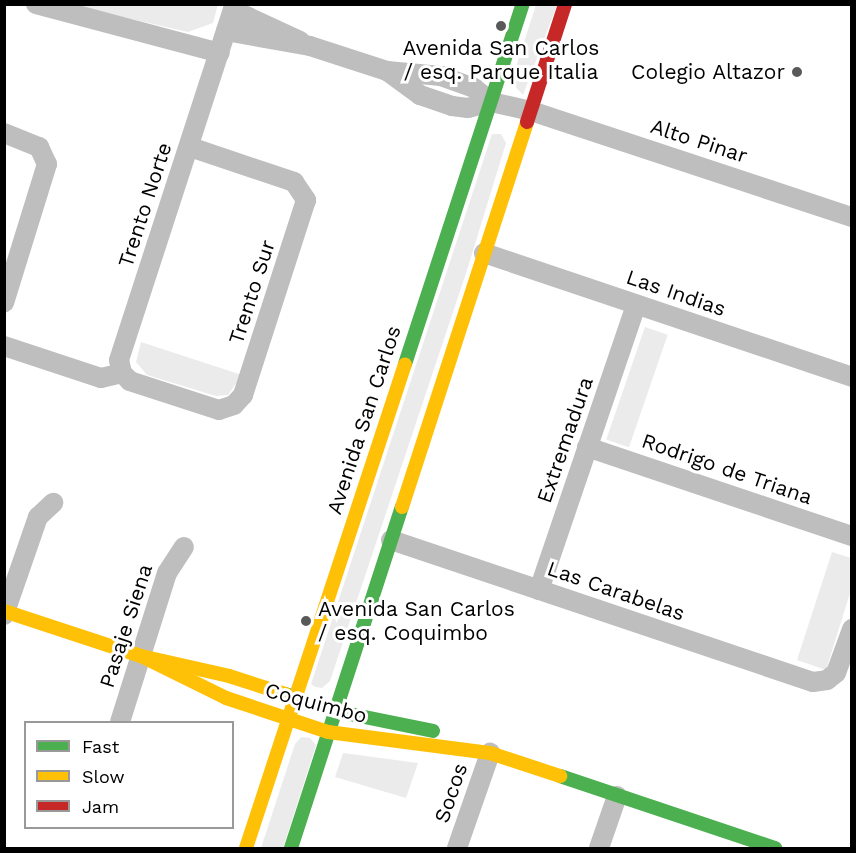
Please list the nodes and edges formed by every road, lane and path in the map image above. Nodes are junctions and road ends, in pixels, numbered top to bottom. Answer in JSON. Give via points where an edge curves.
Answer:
{"nodes":[{"id":1,"x":36,"y":4,"type":"edge"},
{"id":2,"x":523,"y":4,"type":"edge"},
{"id":3,"x":565,"y":4,"type":"edge"},
{"id":4,"x":234,"y":7,"type":"edge"},
{"id":5,"x":226,"y":31,"type":"junction"},
{"id":6,"x":310,"y":46,"type":"junction"},
{"id":7,"x":220,"y":53,"type":"junction"},
{"id":8,"x":491,"y":102,"type":"junction"},
{"id":9,"x":531,"y":111,"type":"junction"},
{"id":10,"x":4,"y":133,"type":"edge"},
{"id":11,"x":190,"y":147,"type":"junction"},
{"id":12,"x":852,"y":217,"type":"edge"},
{"id":13,"x":484,"y":254,"type":"junction"},
{"id":14,"x":4,"y":303,"type":"edge"},
{"id":15,"x":636,"y":305,"type":"junction"},
{"id":16,"x":4,"y":346,"type":"edge"},
{"id":17,"x":122,"y":373,"type":"junction"},
{"id":18,"x":852,"y":377,"type":"edge"},
{"id":19,"x":588,"y":447,"type":"junction"},
{"id":20,"x":53,"y":503,"type":"dead end"},
{"id":21,"x":852,"y":536,"type":"edge"},
{"id":22,"x":391,"y":540,"type":"junction"},
{"id":23,"x":184,"y":547,"type":"dead end"},
{"id":24,"x":538,"y":590,"type":"junction"},
{"id":25,"x":5,"y":612,"type":"edge"},
{"id":26,"x":852,"y":629,"type":"edge"},
{"id":27,"x":141,"y":657,"type":"junction"},
{"id":28,"x":296,"y":697,"type":"junction"},
{"id":29,"x":335,"y":711,"type":"junction"},
{"id":30,"x":289,"y":719,"type":"junction"},
{"id":31,"x":121,"y":721,"type":"edge"},
{"id":32,"x":328,"y":732,"type":"junction"},
{"id":33,"x":490,"y":753,"type":"junction"},
{"id":34,"x":617,"y":796,"type":"junction"},
{"id":35,"x":773,"y":848,"type":"edge"},
{"id":36,"x":246,"y":849,"type":"edge"},
{"id":37,"x":291,"y":849,"type":"edge"},
{"id":38,"x":457,"y":849,"type":"edge"},
{"id":39,"x":599,"y":849,"type":"edge"}],
"edges":[{"from":1,"to":7,"type":"street"},
{"from":2,"to":8,"type":"main road","name":"Avenida San Carlos"},
{"from":3,"to":9,"type":"main road"},
{"from":4,"to":5,"type":"street","name":"Trento Norte"},
{"from":4,"to":6,"type":"street"},
{"from":5,"to":6,"type":"street"},
{"from":5,"to":7,"type":"street","name":"Trento Norte"},
{"from":6,"to":8,"type":"street","via":[[387,71],[420,95],[452,106],[468,108]]},
{"from":7,"to":11,"type":"street","name":"Trento Norte"},
{"from":8,"to":9,"type":"street","name":"Alto Pinar"},
{"from":8,"to":28,"type":"main road","name":"Avenida San Carlos"},
{"from":9,"to":12,"type":"street","name":"Alto Pinar"},
{"from":9,"to":13,"type":"main road"},
{"from":10,"to":14,"type":"street","via":[[34,144],[46,157],[45,177]]},
{"from":11,"to":17,"type":"street","name":"Trento Norte","via":[[119,360]]},
{"from":11,"to":17,"type":"street","name":"Trento Sur","via":[[289,180],[303,191],[303,212],[246,389],[234,405],[212,409],[136,384]]},
{"from":13,"to":15,"type":"street","name":"Las Indias"},
{"from":13,"to":22,"type":"main road"},
{"from":15,"to":18,"type":"street","name":"Las Indias"},
{"from":15,"to":19,"type":"street","name":"Extremadura"},
{"from":16,"to":17,"type":"street","via":[[101,378]]},
{"from":19,"to":21,"type":"street","name":"Rodrigo de Triana"},
{"from":19,"to":24,"type":"street","name":"Extremadura"},
{"from":20,"to":25,"type":"street","via":[[38,517]]},
{"from":22,"to":24,"type":"street","name":"Las Carabelas"},
{"from":22,"to":29,"type":"main road"},
{"from":23,"to":27,"type":"street","name":"Pasaje Siena","via":[[167,573]]},
{"from":24,"to":26,"type":"street","name":"Las Carabelas","via":[[806,680],[827,680],[839,668]]},
{"from":25,"to":27,"type":"main road","name":"Coquimbo"},
{"from":27,"to":28,"type":"main road","name":"Coquimbo","via":[[229,676]]},
{"from":27,"to":30,"type":"main road","name":"Coquimbo","via":[[217,694]]},
{"from":27,"to":31,"type":"street","name":"Pasaje Siena"},
{"from":28,"to":29,"type":"main road","name":"Coquimbo"},
{"from":28,"to":30,"type":"main road","name":"Avenida San Carlos"},
{"from":29,"to":32,"type":"main road"},
{"from":29,"to":33,"type":"main road","name":"Coquimbo","via":[[442,733]]},
{"from":30,"to":32,"type":"main road","name":"Coquimbo"},
{"from":30,"to":36,"type":"main road","name":"Avenida San Carlos"},
{"from":32,"to":33,"type":"main road","name":"Coquimbo"},
{"from":32,"to":37,"type":"main road"},
{"from":33,"to":34,"type":"main road","name":"Coquimbo"},
{"from":33,"to":38,"type":"street","name":"Socos"},
{"from":34,"to":35,"type":"main road","name":"Coquimbo"},
{"from":34,"to":39,"type":"street"}]}
